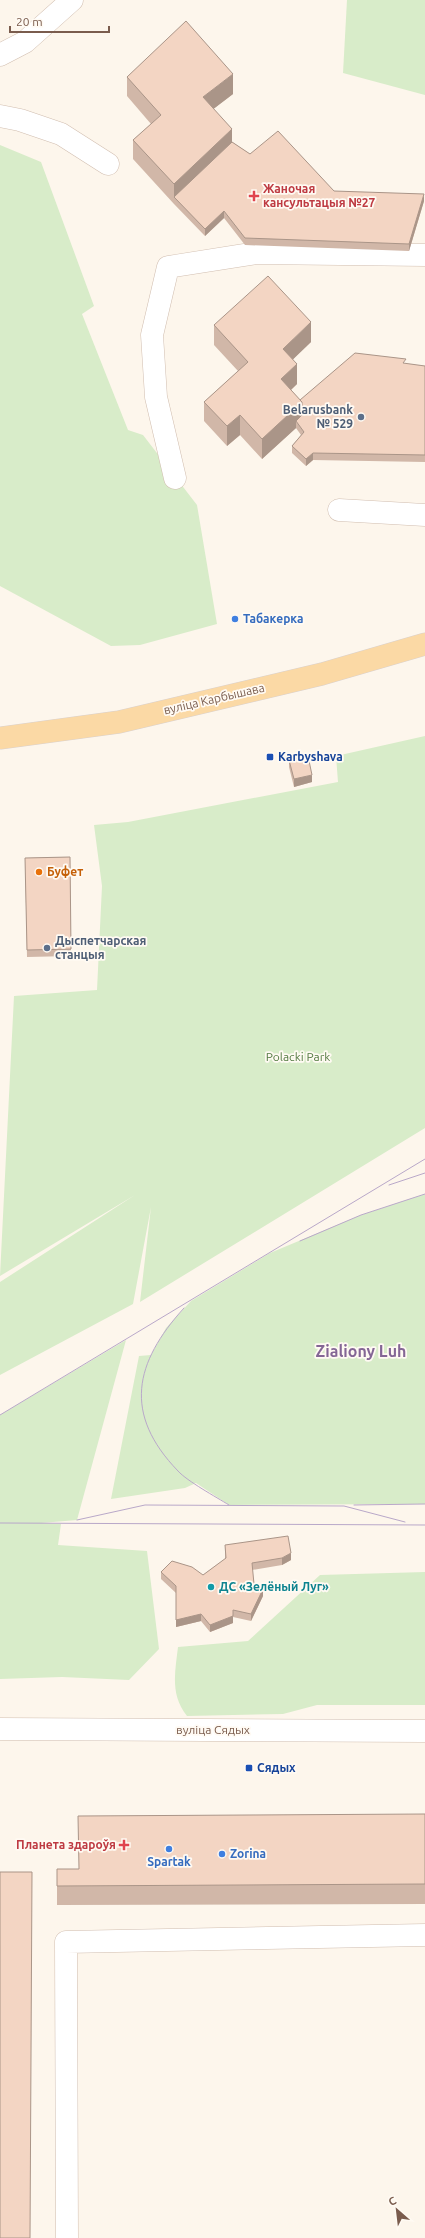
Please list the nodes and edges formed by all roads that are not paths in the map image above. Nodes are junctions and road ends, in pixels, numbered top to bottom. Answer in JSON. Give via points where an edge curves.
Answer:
{"nodes":[{"id":1,"x":72,"y":0,"type":"edge"},
{"id":2,"x":0,"y":55,"type":"edge"},
{"id":3,"x":0,"y":116,"type":"edge"},
{"id":4,"x":108,"y":164,"type":"dead end"},
{"id":5,"x":425,"y":255,"type":"edge"},
{"id":6,"x":175,"y":478,"type":"dead end"},
{"id":7,"x":339,"y":510,"type":"dead end"},
{"id":8,"x":425,"y":515,"type":"edge"},
{"id":9,"x":425,"y":644,"type":"edge"},
{"id":10,"x":0,"y":738,"type":"edge"},
{"id":11,"x":0,"y":1729,"type":"edge"},
{"id":12,"x":425,"y":1731,"type":"edge"},
{"id":13,"x":425,"y":1934,"type":"edge"},
{"id":14,"x":66,"y":2238,"type":"edge"}],
"edges":[{"from":1,"to":2,"type":"street","via":[[25,42]]},
{"from":3,"to":4,"type":"street","via":[[61,134]]},
{"from":5,"to":6,"type":"street","via":[[256,253],[168,267],[152,335],[156,397]]},
{"from":7,"to":8,"type":"street"},
{"from":9,"to":10,"type":"main road","name":"вуліца Карбышава","via":[[322,674],[119,722]]},
{"from":11,"to":12,"type":"street","name":"вуліца Сядых"},
{"from":13,"to":14,"type":"street","via":[[66,1942]]}]}
